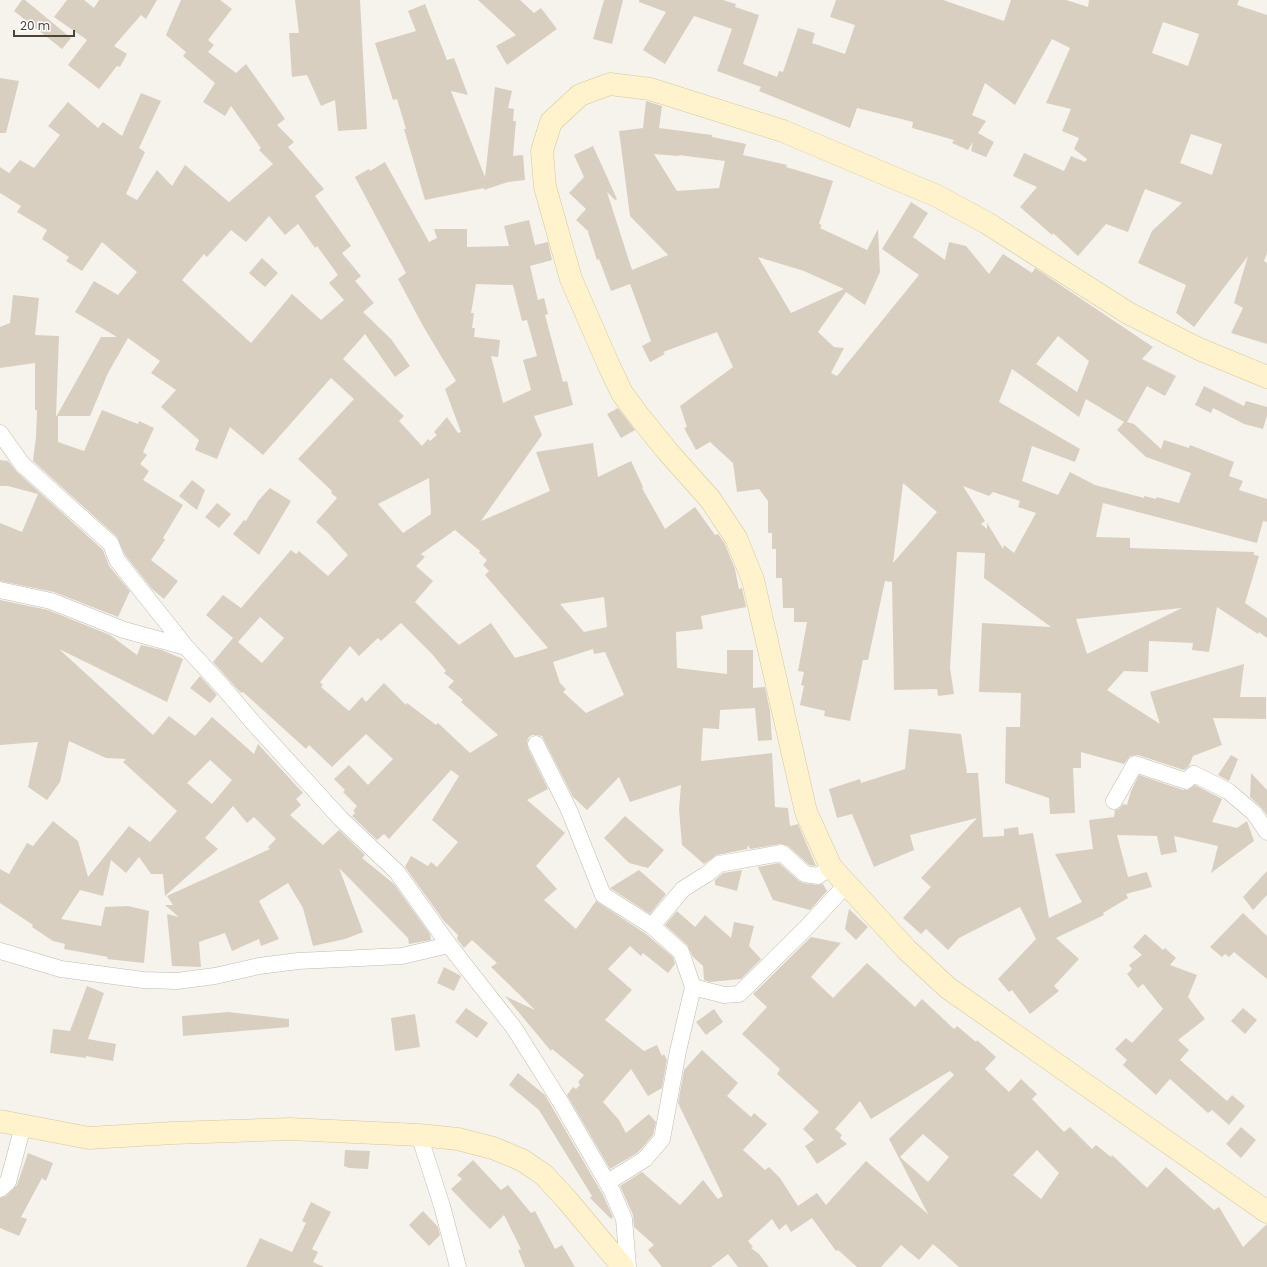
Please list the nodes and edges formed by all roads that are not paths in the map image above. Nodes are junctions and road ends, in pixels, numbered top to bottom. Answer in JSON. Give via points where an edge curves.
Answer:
{"nodes":[{"id":1,"x":1267,"y":377,"type":"edge"},
{"id":2,"x":0,"y":433,"type":"edge"},
{"id":3,"x":0,"y":590,"type":"edge"},
{"id":4,"x":186,"y":647,"type":"junction"},
{"id":5,"x":536,"y":744,"type":"dead end"},
{"id":6,"x":1114,"y":801,"type":"dead end"},
{"id":7,"x":1267,"y":832,"type":"edge"},
{"id":8,"x":830,"y":867,"type":"junction"},
{"id":9,"x":846,"y":885,"type":"junction"},
{"id":10,"x":652,"y":926,"type":"junction"},
{"id":11,"x":449,"y":945,"type":"junction"},
{"id":12,"x":0,"y":951,"type":"edge"},
{"id":13,"x":693,"y":987,"type":"junction"},
{"id":14,"x":0,"y":1121,"type":"edge"},
{"id":15,"x":23,"y":1126,"type":"junction"},
{"id":16,"x":419,"y":1135,"type":"junction"},
{"id":17,"x":608,"y":1182,"type":"junction"},
{"id":18,"x":0,"y":1189,"type":"edge"},
{"id":19,"x":1267,"y":1212,"type":"edge"},
{"id":20,"x":458,"y":1267,"type":"edge"},
{"id":21,"x":623,"y":1267,"type":"edge"},
{"id":22,"x":628,"y":1267,"type":"edge"}],
"edges":[{"from":1,"to":8,"type":"street","via":[[1199,349],[1128,313],[987,223],[937,196],[783,131],[650,89],[610,84],[580,95],[551,122],[542,151],[545,187],[571,279],[622,393],[668,452],[710,499],[736,538],[753,580],[806,812]]},
{"from":2,"to":4,"type":"street","via":[[22,464],[112,544],[117,560]]},
{"from":3,"to":4,"type":"street","via":[[51,601],[124,630]]},
{"from":4,"to":11,"type":"street","via":[[341,819],[397,872]]},
{"from":5,"to":10,"type":"street","via":[[569,810],[604,895]]},
{"from":6,"to":7,"type":"street","via":[[1135,764],[1186,781],[1194,774],[1228,790],[1254,814]]},
{"from":8,"to":9,"type":"street"},
{"from":8,"to":10,"type":"street","via":[[818,876],[804,874],[782,854],[719,864],[683,889]]},
{"from":9,"to":13,"type":"street","via":[[739,994],[724,995]]},
{"from":9,"to":19,"type":"street","via":[[907,950],[948,988]]},
{"from":10,"to":13,"type":"street","via":[[681,952]]},
{"from":11,"to":12,"type":"street","via":[[402,956],[298,961],[177,980],[143,980],[61,969]]},
{"from":11,"to":17,"type":"street","via":[[514,1028]]},
{"from":13,"to":17,"type":"street","via":[[662,1139],[645,1159]]},
{"from":14,"to":15,"type":"street"},
{"from":15,"to":16,"type":"street","via":[[89,1138],[289,1129]]},
{"from":15,"to":18,"type":"street","via":[[8,1182]]},
{"from":16,"to":20,"type":"street"},
{"from":16,"to":21,"type":"street","via":[[465,1141],[493,1148],[522,1160],[544,1175]]},
{"from":17,"to":22,"type":"street","via":[[624,1219]]}]}
